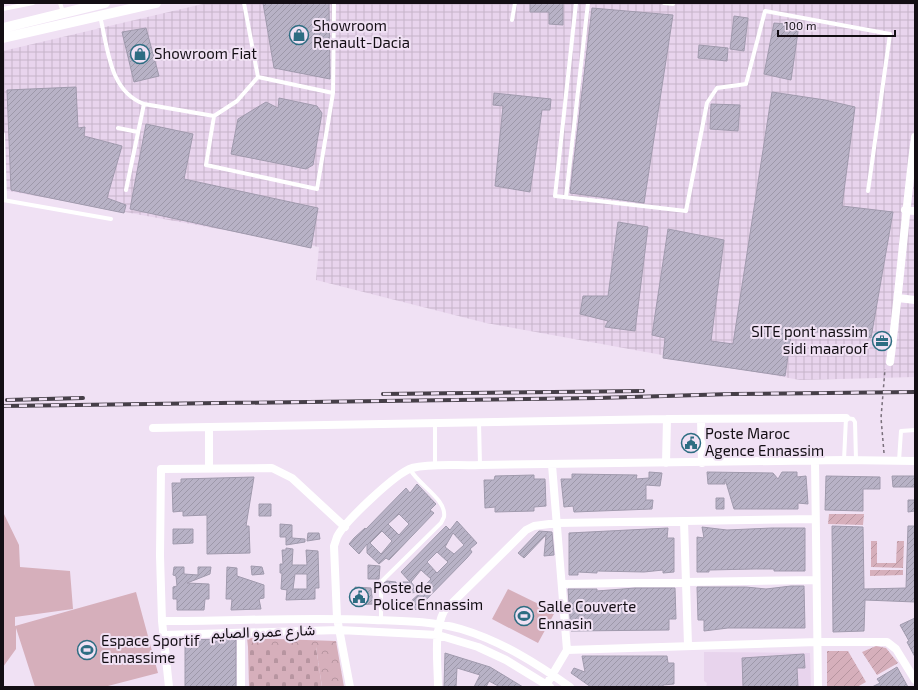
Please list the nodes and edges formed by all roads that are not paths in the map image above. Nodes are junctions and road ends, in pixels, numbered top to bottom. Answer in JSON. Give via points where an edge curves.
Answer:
{"nodes":[{"id":1,"x":32,"y":3,"type":"edge"},
{"id":2,"x":105,"y":3,"type":"edge"},
{"id":3,"x":156,"y":3,"type":"edge"},
{"id":4,"x":244,"y":3,"type":"edge"},
{"id":5,"x":334,"y":3,"type":"edge"},
{"id":6,"x":515,"y":3,"type":"edge"},
{"id":7,"x":576,"y":3,"type":"edge"},
{"id":8,"x":588,"y":3,"type":"edge"},
{"id":9,"x":664,"y":3,"type":"edge"},
{"id":10,"x":673,"y":4,"type":"dead end"},
{"id":11,"x":82,"y":5,"type":"edge"},
{"id":12,"x":62,"y":8,"type":"edge"},
{"id":13,"x":3,"y":9,"type":"edge"},
{"id":14,"x":100,"y":16,"type":"junction"},
{"id":15,"x":512,"y":20,"type":"dead end"},
{"id":16,"x":3,"y":28,"type":"edge"},
{"id":17,"x":3,"y":38,"type":"edge"},
{"id":18,"x":258,"y":77,"type":"junction"},
{"id":19,"x":333,"y":93,"type":"junction"},
{"id":20,"x":144,"y":104,"type":"junction"},
{"id":21,"x":214,"y":116,"type":"junction"},
{"id":22,"x":118,"y":128,"type":"dead end"},
{"id":23,"x":138,"y":132,"type":"junction"},
{"id":24,"x":3,"y":134,"type":"edge"},
{"id":25,"x":915,"y":137,"type":"edge"},
{"id":26,"x":3,"y":145,"type":"edge"},
{"id":27,"x":126,"y":190,"type":"dead end"},
{"id":28,"x":868,"y":191,"type":"dead end"},
{"id":29,"x":566,"y":197,"type":"junction"},
{"id":30,"x":4,"y":200,"type":"edge"},
{"id":31,"x":905,"y":210,"type":"junction"},
{"id":32,"x":915,"y":211,"type":"edge"},
{"id":33,"x":111,"y":219,"type":"dead end"},
{"id":34,"x":898,"y":298,"type":"junction"},
{"id":35,"x":915,"y":300,"type":"edge"},
{"id":36,"x":890,"y":362,"type":"dead end"},
{"id":37,"x":846,"y":418,"type":"junction"},
{"id":38,"x":667,"y":419,"type":"junction"},
{"id":39,"x":701,"y":419,"type":"junction"},
{"id":40,"x":479,"y":422,"type":"junction"},
{"id":41,"x":435,"y":423,"type":"junction"},
{"id":42,"x":209,"y":427,"type":"junction"},
{"id":43,"x":153,"y":428,"type":"dead end"},
{"id":44,"x":915,"y":430,"type":"edge"},
{"id":45,"x":844,"y":460,"type":"junction"},
{"id":46,"x":856,"y":460,"type":"junction"},
{"id":47,"x":899,"y":461,"type":"junction"},
{"id":48,"x":915,"y":461,"type":"edge"},
{"id":49,"x":815,"y":462,"type":"junction"},
{"id":50,"x":666,"y":463,"type":"junction"},
{"id":51,"x":702,"y":463,"type":"junction"},
{"id":52,"x":552,"y":465,"type":"junction"},
{"id":53,"x":435,"y":466,"type":"junction"},
{"id":54,"x":480,"y":466,"type":"junction"},
{"id":55,"x":209,"y":468,"type":"junction"},
{"id":56,"x":410,"y":469,"type":"junction"},
{"id":57,"x":815,"y":519,"type":"junction"},
{"id":58,"x":684,"y":521,"type":"junction"},
{"id":59,"x":557,"y":523,"type":"junction"},
{"id":60,"x":345,"y":526,"type":"junction"},
{"id":61,"x":816,"y":580,"type":"junction"},
{"id":62,"x":686,"y":582,"type":"junction"},
{"id":63,"x":562,"y":584,"type":"junction"},
{"id":64,"x":337,"y":618,"type":"junction"},
{"id":65,"x":381,"y":620,"type":"junction"},
{"id":66,"x":162,"y":621,"type":"junction"},
{"id":67,"x":439,"y":624,"type":"junction"},
{"id":68,"x":339,"y":630,"type":"junction"},
{"id":69,"x":240,"y":633,"type":"junction"},
{"id":70,"x":164,"y":635,"type":"junction"},
{"id":71,"x":438,"y":635,"type":"junction"},
{"id":72,"x":817,"y":642,"type":"junction"},
{"id":73,"x":688,"y":646,"type":"junction"},
{"id":74,"x":567,"y":650,"type":"junction"},
{"id":75,"x":912,"y":668,"type":"edge"},
{"id":76,"x":553,"y":676,"type":"junction"},
{"id":77,"x":915,"y":680,"type":"edge"},
{"id":78,"x":547,"y":686,"type":"edge"},
{"id":79,"x":169,"y":687,"type":"edge"},
{"id":80,"x":241,"y":687,"type":"edge"},
{"id":81,"x":350,"y":687,"type":"edge"},
{"id":82,"x":438,"y":687,"type":"edge"},
{"id":83,"x":570,"y":687,"type":"edge"},
{"id":84,"x":818,"y":687,"type":"edge"}],
"edges":[{"from":1,"to":13,"type":"lane"},
{"from":2,"to":11,"type":"street"},
{"from":3,"to":14,"type":"street"},
{"from":4,"to":18,"type":"lane"},
{"from":5,"to":19,"type":"lane"},
{"from":6,"to":15,"type":"lane"},
{"from":7,"to":29,"type":"lane","via":[[555,196]]},
{"from":8,"to":29,"type":"lane"},
{"from":9,"to":10,"type":"lane"},
{"from":11,"to":12,"type":"street"},
{"from":12,"to":16,"type":"street"},
{"from":14,"to":17,"type":"street"},
{"from":14,"to":20,"type":"lane","via":[[119,86],[134,100]]},
{"from":18,"to":19,"type":"lane"},
{"from":18,"to":21,"type":"lane","via":[[237,101]]},
{"from":19,"to":21,"type":"lane","via":[[319,187],[315,190],[206,164]]},
{"from":20,"to":21,"type":"lane"},
{"from":20,"to":23,"type":"lane"},
{"from":22,"to":23,"type":"lane"},
{"from":23,"to":27,"type":"lane"},
{"from":24,"to":26,"type":"lane"},
{"from":25,"to":31,"type":"street"},
{"from":26,"to":30,"type":"lane"},
{"from":28,"to":29,"type":"lane","via":[[890,34],[765,11],[746,84],[717,88],[707,103],[686,211]]},
{"from":30,"to":33,"type":"lane"},
{"from":31,"to":32,"type":"street"},
{"from":31,"to":34,"type":"street"},
{"from":34,"to":35,"type":"street"},
{"from":34,"to":36,"type":"street"},
{"from":37,"to":39,"type":"street"},
{"from":37,"to":45,"type":"lane"},
{"from":37,"to":46,"type":"lane","via":[[855,422]]},
{"from":38,"to":39,"type":"street"},
{"from":38,"to":40,"type":"street"},
{"from":38,"to":50,"type":"street"},
{"from":39,"to":51,"type":"street"},
{"from":40,"to":41,"type":"street"},
{"from":40,"to":54,"type":"lane"},
{"from":41,"to":42,"type":"street"},
{"from":41,"to":53,"type":"lane"},
{"from":42,"to":43,"type":"street"},
{"from":42,"to":55,"type":"street"},
{"from":44,"to":47,"type":"lane","via":[[901,431]]},
{"from":45,"to":46,"type":"street"},
{"from":45,"to":49,"type":"street"},
{"from":46,"to":47,"type":"street"},
{"from":47,"to":48,"type":"street"},
{"from":49,"to":51,"type":"street"},
{"from":49,"to":57,"type":"street"},
{"from":50,"to":51,"type":"street"},
{"from":50,"to":52,"type":"street"},
{"from":52,"to":54,"type":"street"},
{"from":52,"to":59,"type":"street"},
{"from":53,"to":54,"type":"street"},
{"from":53,"to":56,"type":"street"},
{"from":55,"to":60,"type":"street","via":[[258,467],[282,472]]},
{"from":55,"to":66,"type":"street","via":[[163,468],[160,471]]},
{"from":56,"to":60,"type":"street","via":[[391,480]]},
{"from":56,"to":65,"type":"lane","via":[[413,476],[442,505],[444,517],[441,523],[381,582]]},
{"from":57,"to":58,"type":"street"},
{"from":57,"to":61,"type":"street"},
{"from":58,"to":59,"type":"street"},
{"from":58,"to":62,"type":"street"},
{"from":59,"to":63,"type":"street"},
{"from":59,"to":67,"type":"street","via":[[534,526],[526,530],[449,605]]},
{"from":60,"to":64,"type":"street","via":[[334,546]]},
{"from":61,"to":62,"type":"street"},
{"from":61,"to":72,"type":"street"},
{"from":62,"to":63,"type":"street"},
{"from":62,"to":73,"type":"street"},
{"from":63,"to":74,"type":"street"},
{"from":64,"to":65,"type":"street","name":"شارع عمرو الصايم"},
{"from":64,"to":66,"type":"street","name":"شارع عمرو الصايم"},
{"from":64,"to":68,"type":"street"},
{"from":65,"to":67,"type":"street","name":"شارع عمرو الصايم"},
{"from":66,"to":70,"type":"street"},
{"from":67,"to":71,"type":"street"},
{"from":67,"to":76,"type":"street","name":"شارع عمرو الصايم","via":[[498,644]]},
{"from":68,"to":69,"type":"street","name":"شارع عمرو الصايم"},
{"from":68,"to":71,"type":"street","name":"شارع عمرو الصايم"},
{"from":68,"to":81,"type":"street"},
{"from":69,"to":70,"type":"street","name":"شارع عمرو الصايم"},
{"from":69,"to":80,"type":"street"},
{"from":70,"to":79,"type":"street"},
{"from":71,"to":78,"type":"street","name":"شارع عمرو الصايم","via":[[478,647],[506,660]]},
{"from":71,"to":82,"type":"street"},
{"from":72,"to":73,"type":"street"},
{"from":72,"to":75,"type":"street","via":[[887,642]]},
{"from":72,"to":84,"type":"street"},
{"from":73,"to":74,"type":"street"},
{"from":74,"to":76,"type":"street"},
{"from":75,"to":77,"type":"street"},
{"from":76,"to":78,"type":"street"},
{"from":76,"to":83,"type":"street","name":"شارع عمرو الصايم"}]}
